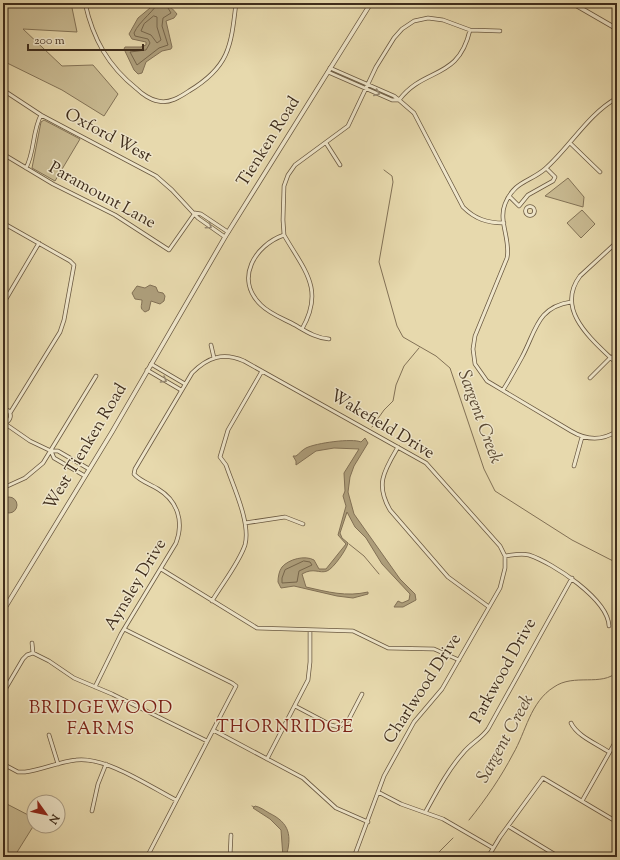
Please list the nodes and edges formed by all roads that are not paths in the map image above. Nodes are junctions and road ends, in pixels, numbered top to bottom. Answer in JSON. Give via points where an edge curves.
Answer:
{"nodes":[{"id":1,"x":85,"y":3,"type":"edge"},
{"id":2,"x":236,"y":3,"type":"edge"},
{"id":3,"x":371,"y":3,"type":"edge"},
{"id":4,"x":572,"y":3,"type":"edge"},
{"id":5,"x":617,"y":29,"type":"edge"},
{"id":6,"x":470,"y":30,"type":"junction"},
{"id":7,"x":500,"y":31,"type":"dead end"},
{"id":8,"x":330,"y":68,"type":"junction"},
{"id":9,"x":328,"y":72,"type":"junction"},
{"id":10,"x":368,"y":84,"type":"junction"},
{"id":11,"x":366,"y":89,"type":"junction"},
{"id":12,"x":3,"y":90,"type":"edge"},
{"id":13,"x":617,"y":98,"type":"edge"},
{"id":14,"x":399,"y":100,"type":"junction"},
{"id":15,"x":41,"y":115,"type":"junction"},
{"id":16,"x":570,"y":142,"type":"junction"},
{"id":17,"x":326,"y":143,"type":"junction"},
{"id":18,"x":3,"y":154,"type":"edge"},
{"id":19,"x":340,"y":165,"type":"dead end"},
{"id":20,"x":26,"y":168,"type":"junction"},
{"id":21,"x":546,"y":168,"type":"junction"},
{"id":22,"x":600,"y":172,"type":"dead end"},
{"id":23,"x":509,"y":196,"type":"junction"},
{"id":24,"x":519,"y":206,"type":"junction"},
{"id":25,"x":526,"y":211,"type":"dead end"},
{"id":26,"x":195,"y":213,"type":"junction"},
{"id":27,"x":3,"y":223,"type":"edge"},
{"id":28,"x":504,"y":223,"type":"junction"},
{"id":29,"x":228,"y":232,"type":"junction"},
{"id":30,"x":284,"y":235,"type":"junction"},
{"id":31,"x":225,"y":237,"type":"junction"},
{"id":32,"x":617,"y":242,"type":"edge"},
{"id":33,"x":39,"y":243,"type":"junction"},
{"id":34,"x":190,"y":296,"type":"joint"},
{"id":35,"x":571,"y":302,"type":"junction"},
{"id":36,"x":3,"y":304,"type":"edge"},
{"id":37,"x":302,"y":329,"type":"junction"},
{"id":38,"x":329,"y":339,"type":"dead end"},
{"id":39,"x":211,"y":345,"type":"dead end"},
{"id":40,"x":611,"y":357,"type":"junction"},
{"id":41,"x":214,"y":358,"type":"junction"},
{"id":42,"x":151,"y":364,"type":"junction"},
{"id":43,"x":617,"y":364,"type":"edge"},
{"id":44,"x":147,"y":370,"type":"junction"},
{"id":45,"x":262,"y":371,"type":"junction"},
{"id":46,"x":96,"y":376,"type":"dead end"},
{"id":47,"x":590,"y":378,"type":"dead end"},
{"id":48,"x":185,"y":384,"type":"junction"},
{"id":49,"x":181,"y":390,"type":"junction"},
{"id":50,"x":503,"y":390,"type":"junction"},
{"id":51,"x":13,"y":407,"type":"junction"},
{"id":52,"x":5,"y":409,"type":"edge"},
{"id":53,"x":10,"y":413,"type":"junction"},
{"id":54,"x":10,"y":419,"type":"junction"},
{"id":55,"x":4,"y":423,"type":"edge"},
{"id":56,"x":14,"y":429,"type":"junction"},
{"id":57,"x":617,"y":431,"type":"edge"},
{"id":58,"x":582,"y":437,"type":"junction"},
{"id":59,"x":398,"y":447,"type":"junction"},
{"id":60,"x":51,"y":451,"type":"junction"},
{"id":61,"x":574,"y":466,"type":"dead end"},
{"id":62,"x":89,"y":469,"type":"junction"},
{"id":63,"x":85,"y":476,"type":"junction"},
{"id":64,"x":3,"y":488,"type":"edge"},
{"id":65,"x":245,"y":523,"type":"junction"},
{"id":66,"x":303,"y":524,"type":"dead end"},
{"id":67,"x":505,"y":556,"type":"junction"},
{"id":68,"x":161,"y":569,"type":"junction"},
{"id":69,"x":572,"y":578,"type":"junction"},
{"id":70,"x":212,"y":601,"type":"junction"},
{"id":71,"x":489,"y":607,"type":"junction"},
{"id":72,"x":3,"y":611,"type":"edge"},
{"id":73,"x":609,"y":626,"type":"dead end"},
{"id":74,"x":124,"y":629,"type":"junction"},
{"id":75,"x":310,"y":630,"type":"junction"},
{"id":76,"x":32,"y":643,"type":"dead end"},
{"id":77,"x":33,"y":654,"type":"junction"},
{"id":78,"x":459,"y":660,"type":"junction"},
{"id":79,"x":95,"y":687,"type":"junction"},
{"id":80,"x":3,"y":692,"type":"edge"},
{"id":81,"x":362,"y":694,"type":"dead end"},
{"id":82,"x":295,"y":706,"type":"junction"},
{"id":83,"x":571,"y":723,"type":"dead end"},
{"id":84,"x":213,"y":730,"type":"junction"},
{"id":85,"x":50,"y":735,"type":"dead end"},
{"id":86,"x":617,"y":739,"type":"edge"},
{"id":87,"x":207,"y":741,"type":"junction"},
{"id":88,"x":609,"y":752,"type":"junction"},
{"id":89,"x":267,"y":759,"type":"junction"},
{"id":90,"x":3,"y":764,"type":"edge"},
{"id":91,"x":58,"y":764,"type":"junction"},
{"id":92,"x":106,"y":764,"type":"junction"},
{"id":93,"x":378,"y":792,"type":"junction"},
{"id":94,"x":176,"y":800,"type":"junction"},
{"id":95,"x":582,"y":801,"type":"junction"},
{"id":96,"x":426,"y":811,"type":"junction"},
{"id":97,"x":92,"y":812,"type":"dead end"},
{"id":98,"x":368,"y":822,"type":"junction"},
{"id":99,"x":617,"y":822,"type":"edge"},
{"id":100,"x":508,"y":826,"type":"junction"},
{"id":101,"x":231,"y":835,"type":"dead end"},
{"id":102,"x":493,"y":848,"type":"junction"},
{"id":103,"x":146,"y":857,"type":"edge"},
{"id":104,"x":230,"y":857,"type":"edge"},
{"id":105,"x":354,"y":857,"type":"edge"},
{"id":106,"x":488,"y":857,"type":"edge"},
{"id":107,"x":559,"y":857,"type":"edge"}],
"edges":[{"from":1,"to":2,"type":"street","via":[[96,39],[114,68],[140,92],[158,102],[172,101],[200,85],[214,73],[227,53],[233,31]]},
{"from":3,"to":8,"type":"street","name":"Tienken Road"},
{"from":4,"to":5,"type":"street"},
{"from":6,"to":7,"type":"street"},
{"from":6,"to":10,"type":"street","via":[[443,20],[428,18],[409,23],[394,38]]},
{"from":6,"to":14,"type":"street","via":[[463,51],[455,62],[412,86]]},
{"from":8,"to":9,"type":"street","name":"Tienken Road"},
{"from":8,"to":10,"type":"street"},
{"from":9,"to":11,"type":"street"},
{"from":9,"to":29,"type":"street","name":"Tienken Road"},
{"from":10,"to":11,"type":"street"},
{"from":10,"to":14,"type":"street"},
{"from":11,"to":14,"type":"street","one_way":true,"via":[[392,100]]},
{"from":11,"to":17,"type":"street","via":[[348,126]]},
{"from":12,"to":15,"type":"street","name":"Oxford West"},
{"from":13,"to":16,"type":"street","via":[[606,105]]},
{"from":14,"to":28,"type":"street","via":[[414,113],[463,207],[484,221]]},
{"from":15,"to":20,"type":"street"},
{"from":15,"to":26,"type":"street","name":"Oxford West","via":[[156,176]]},
{"from":16,"to":21,"type":"street"},
{"from":16,"to":22,"type":"street"},
{"from":17,"to":19,"type":"street"},
{"from":17,"to":30,"type":"street","via":[[295,164],[288,175],[284,186]]},
{"from":18,"to":20,"type":"street","name":"Paramount Lane"},
{"from":20,"to":26,"type":"street","name":"Paramount Lane","via":[[115,215],[169,250]]},
{"from":21,"to":23,"type":"street","via":[[516,186]]},
{"from":21,"to":24,"type":"street","via":[[555,177],[553,181],[528,195]]},
{"from":23,"to":24,"type":"street"},
{"from":23,"to":28,"type":"street","via":[[503,210]]},
{"from":24,"to":25,"type":"street"},
{"from":26,"to":29,"type":"street","name":"Oxford West","via":[[201,214]]},
{"from":26,"to":31,"type":"street","name":"Oxford West","one_way":true,"via":[[198,218]]},
{"from":27,"to":33,"type":"street"},
{"from":28,"to":50,"type":"street","via":[[509,244],[507,258],[475,336],[473,349],[475,364],[482,375]]},
{"from":29,"to":31,"type":"street","name":"Tienken Road"},
{"from":30,"to":37,"type":"street","via":[[313,289],[311,311]]},
{"from":30,"to":37,"type":"street","via":[[270,241],[254,257],[250,270],[250,286],[265,309]]},
{"from":31,"to":34,"type":"street","name":"Tienken Road"},
{"from":32,"to":35,"type":"street","via":[[576,281]]},
{"from":33,"to":36,"type":"street"},
{"from":33,"to":51,"type":"street","via":[[74,265],[60,332]]},
{"from":34,"to":42,"type":"street","name":"West Tienken Road"},
{"from":35,"to":40,"type":"street","via":[[578,323]]},
{"from":35,"to":50,"type":"street","via":[[556,306],[544,314],[537,323],[522,357]]},
{"from":37,"to":38,"type":"street","via":[[314,336]]},
{"from":39,"to":41,"type":"street"},
{"from":40,"to":43,"type":"street"},
{"from":40,"to":47,"type":"street"},
{"from":41,"to":45,"type":"street","name":"Wakefield Drive","via":[[237,358]]},
{"from":41,"to":48,"type":"street","name":"Aynsley Drive","via":[[201,364]]},
{"from":42,"to":44,"type":"street","name":"West Tienken Road"},
{"from":42,"to":48,"type":"street"},
{"from":44,"to":49,"type":"street","one_way":true},
{"from":44,"to":62,"type":"street","name":"West Tienken Road"},
{"from":45,"to":59,"type":"street","name":"Wakefield Drive"},
{"from":45,"to":65,"type":"street","via":[[228,430],[220,457],[226,465]]},
{"from":46,"to":60,"type":"street"},
{"from":48,"to":49,"type":"street","name":"Aynsley Drive"},
{"from":49,"to":68,"type":"street","name":"Aynsley Drive","via":[[134,474],[167,496],[179,515],[180,535]]},
{"from":50,"to":58,"type":"street"},
{"from":51,"to":52,"type":"street"},
{"from":51,"to":53,"type":"street"},
{"from":52,"to":53,"type":"street"},
{"from":53,"to":54,"type":"street"},
{"from":54,"to":55,"type":"street"},
{"from":54,"to":56,"type":"street"},
{"from":55,"to":56,"type":"street"},
{"from":56,"to":60,"type":"street","via":[[30,441]]},
{"from":57,"to":58,"type":"street","via":[[604,437]]},
{"from":58,"to":61,"type":"street"},
{"from":59,"to":67,"type":"street","name":"Wakefield Drive","via":[[431,467],[493,537]]},
{"from":59,"to":71,"type":"street","via":[[383,475],[382,493],[387,506],[442,572]]},
{"from":60,"to":62,"type":"street","via":[[58,451]]},
{"from":60,"to":63,"type":"street","via":[[54,458]]},
{"from":60,"to":64,"type":"street","via":[[34,471]]},
{"from":62,"to":63,"type":"street","name":"West Tienken Road"},
{"from":63,"to":72,"type":"street","name":"West Tienken Road"},
{"from":65,"to":66,"type":"street","via":[[285,517]]},
{"from":65,"to":70,"type":"street","via":[[244,546]]},
{"from":67,"to":69,"type":"street","via":[[528,555]]},
{"from":67,"to":71,"type":"street","name":"Charlwood Drive","via":[[504,579]]},
{"from":68,"to":70,"type":"street"},
{"from":68,"to":74,"type":"street","name":"Aynsley Drive"},
{"from":69,"to":73,"type":"street","via":[[600,606]]},
{"from":69,"to":96,"type":"street","name":"Parkwood Drive","via":[[488,729],[463,753],[445,777]]},
{"from":70,"to":75,"type":"street","via":[[257,628]]},
{"from":71,"to":78,"type":"street","name":"Charlwood Drive"},
{"from":74,"to":79,"type":"street","name":"Aynsley Drive"},
{"from":74,"to":84,"type":"street","via":[[236,686]]},
{"from":75,"to":78,"type":"street","via":[[353,632],[388,648],[434,649]]},
{"from":75,"to":82,"type":"street","via":[[310,672]]},
{"from":76,"to":77,"type":"street"},
{"from":77,"to":79,"type":"street"},
{"from":77,"to":80,"type":"street","via":[[23,659]]},
{"from":78,"to":93,"type":"street","name":"Charlwood Drive","via":[[442,689],[414,722]]},
{"from":79,"to":87,"type":"street"},
{"from":81,"to":82,"type":"street","via":[[349,719],[340,727]]},
{"from":82,"to":89,"type":"street"},
{"from":83,"to":88,"type":"street","via":[[579,733]]},
{"from":84,"to":87,"type":"street"},
{"from":84,"to":89,"type":"street"},
{"from":85,"to":91,"type":"street"},
{"from":86,"to":88,"type":"street"},
{"from":87,"to":94,"type":"street"},
{"from":88,"to":95,"type":"street"},
{"from":89,"to":98,"type":"street","via":[[308,782],[336,808]]},
{"from":90,"to":91,"type":"street","via":[[18,772],[25,772]]},
{"from":91,"to":92,"type":"street","via":[[92,759]]},
{"from":92,"to":94,"type":"street"},
{"from":92,"to":97,"type":"street","via":[[98,784]]},
{"from":93,"to":96,"type":"street","via":[[401,804]]},
{"from":93,"to":98,"type":"street","name":"Charlwood Drive"},
{"from":94,"to":103,"type":"street"},
{"from":95,"to":99,"type":"street"},
{"from":95,"to":100,"type":"street","via":[[543,778]]},
{"from":96,"to":102,"type":"street"},
{"from":98,"to":105,"type":"street"},
{"from":100,"to":102,"type":"street"},
{"from":100,"to":107,"type":"street"},
{"from":101,"to":104,"type":"street"},
{"from":102,"to":106,"type":"street"}]}
